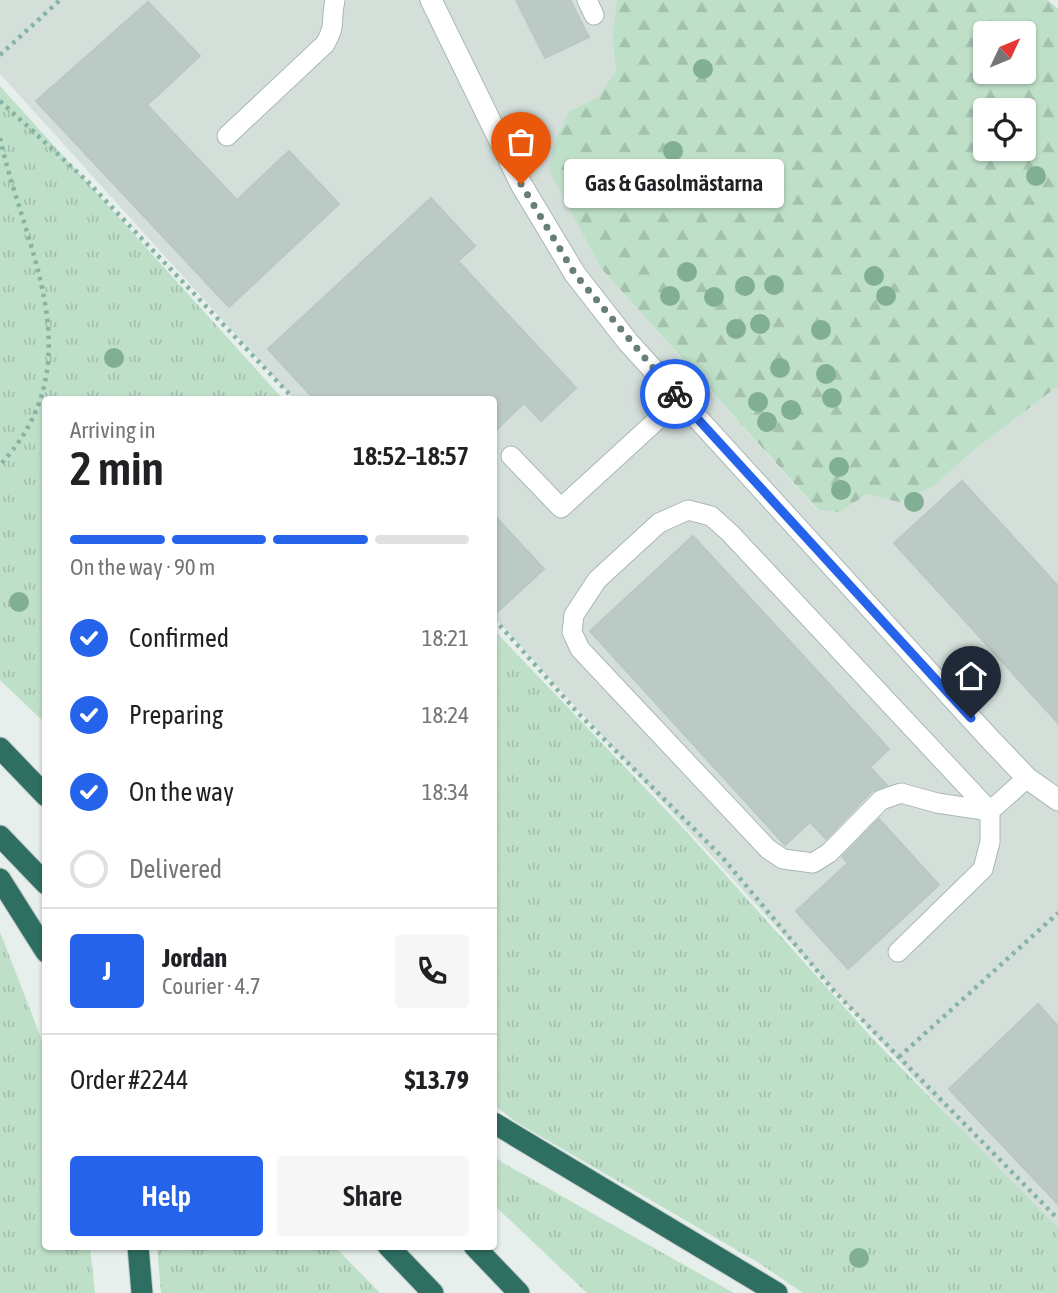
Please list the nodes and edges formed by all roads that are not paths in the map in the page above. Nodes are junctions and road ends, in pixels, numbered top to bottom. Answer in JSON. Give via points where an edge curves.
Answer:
{"nodes":[{"id":1,"x":335,"y":0,"type":"edge"},
{"id":2,"x":431,"y":0,"type":"edge"},
{"id":3,"x":227,"y":136,"type":"dead end"},
{"id":4,"x":680,"y":399,"type":"junction"},
{"id":5,"x":511,"y":456,"type":"dead end"},
{"id":6,"x":0,"y":737,"type":"edge"},
{"id":7,"x":0,"y":748,"type":"edge"},
{"id":8,"x":42,"y":773,"type":"edge"},
{"id":9,"x":1027,"y":778,"type":"junction"},
{"id":10,"x":42,"y":792,"type":"edge"},
{"id":11,"x":1058,"y":800,"type":"edge"},
{"id":12,"x":990,"y":811,"type":"junction"},
{"id":13,"x":0,"y":836,"type":"edge"},
{"id":14,"x":0,"y":879,"type":"edge"},
{"id":15,"x":42,"y":880,"type":"edge"},
{"id":16,"x":42,"y":946,"type":"edge"},
{"id":17,"x":898,"y":951,"type":"dead end"},
{"id":18,"x":497,"y":1125,"type":"edge"},
{"id":19,"x":138,"y":1250,"type":"edge"},
{"id":20,"x":392,"y":1250,"type":"edge"},
{"id":21,"x":478,"y":1250,"type":"edge"},
{"id":22,"x":142,"y":1293,"type":"edge"},
{"id":23,"x":433,"y":1293,"type":"edge"},
{"id":24,"x":519,"y":1293,"type":"edge"},
{"id":25,"x":776,"y":1293,"type":"edge"}],
"edges":[{"from":1,"to":3,"type":"lane","via":[[335,27],[325,44]]},
{"from":2,"to":4,"type":"street","via":[[521,184],[575,274]]},
{"from":4,"to":5,"type":"lane","via":[[561,508]]},
{"from":4,"to":9,"type":"street"},
{"from":6,"to":8,"type":"highway"},
{"from":7,"to":10,"type":"highway"},
{"from":9,"to":11,"type":"street"},
{"from":9,"to":12,"type":"lane"},
{"from":12,"to":12,"type":"lane","via":[[901,793],[881,800],[829,853],[813,863],[783,859],[768,849],[580,649],[572,632],[574,615],[597,580],[659,523],[688,510],[711,516]]},
{"from":12,"to":17,"type":"lane","via":[[990,842],[983,869]]},
{"from":13,"to":15,"type":"highway"},
{"from":14,"to":16,"type":"highway"},
{"from":18,"to":25,"type":"highway"},
{"from":19,"to":22,"type":"highway"},
{"from":20,"to":23,"type":"highway"},
{"from":21,"to":24,"type":"highway"}]}
